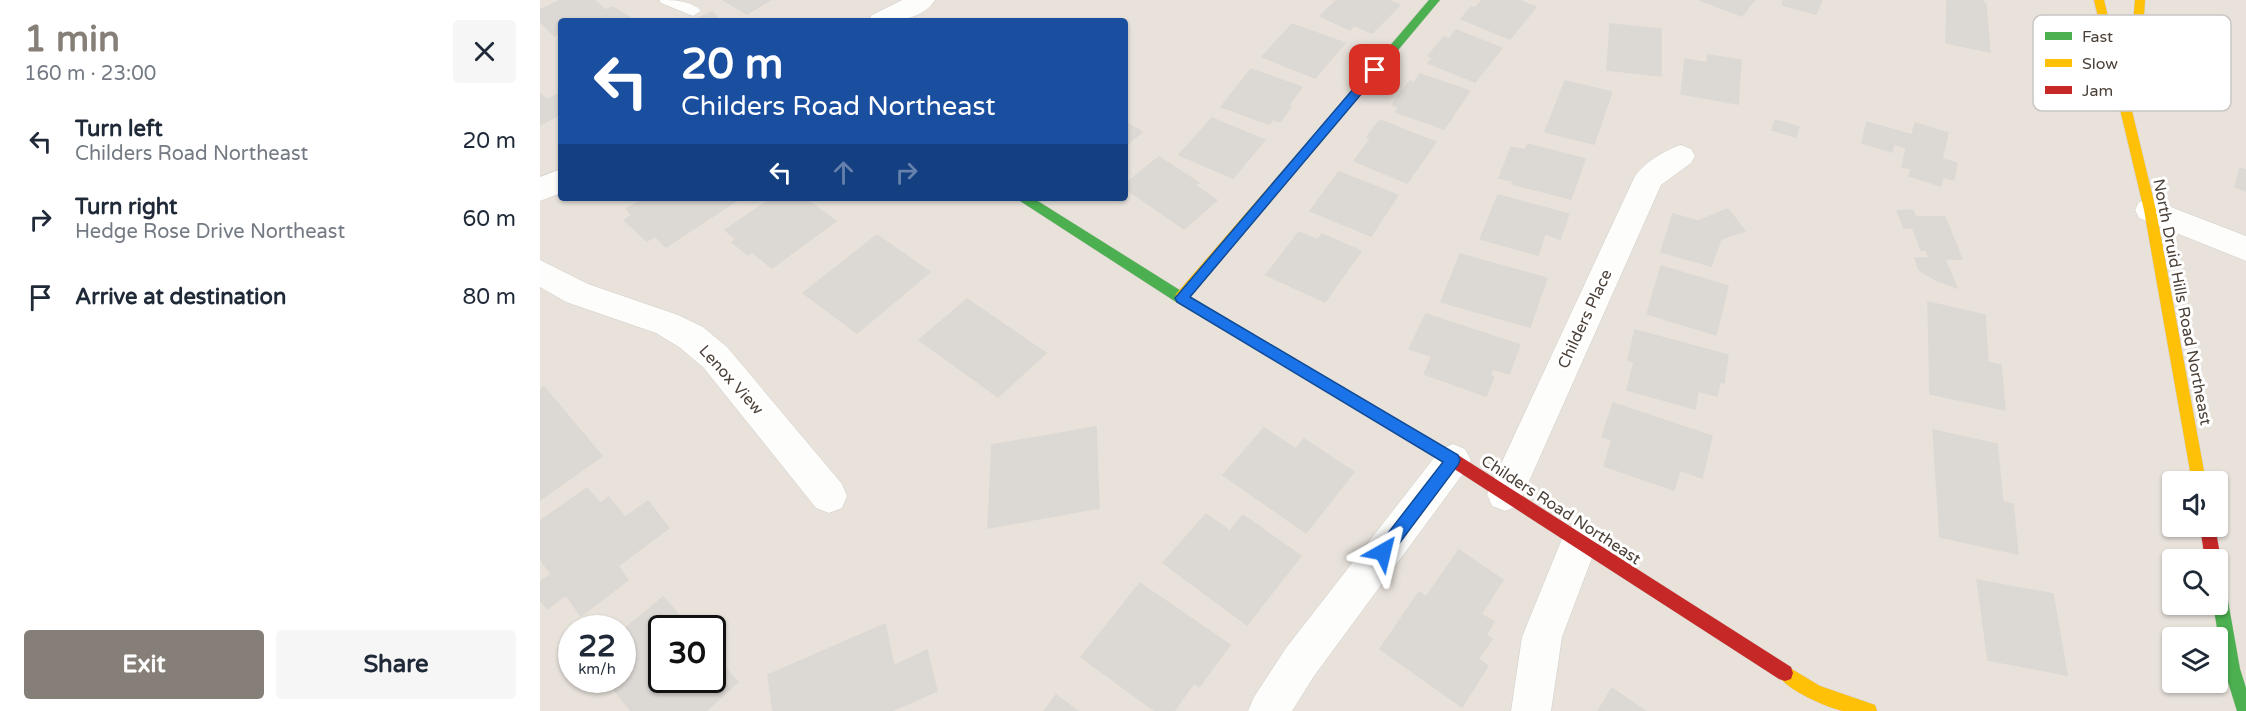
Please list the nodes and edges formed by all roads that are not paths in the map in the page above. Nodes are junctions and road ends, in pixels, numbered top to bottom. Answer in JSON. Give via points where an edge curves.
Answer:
{"nodes":[{"id":1,"x":666,"y":0,"type":"edge"},
{"id":2,"x":922,"y":0,"type":"edge"},
{"id":3,"x":1435,"y":0,"type":"edge"},
{"id":4,"x":2099,"y":0,"type":"edge"},
{"id":5,"x":2140,"y":0,"type":"edge"},
{"id":6,"x":693,"y":11,"type":"dead end"},
{"id":7,"x":2102,"y":15,"type":"edge"},
{"id":8,"x":2139,"y":15,"type":"edge"},
{"id":9,"x":887,"y":18,"type":"edge"},
{"id":10,"x":2125,"y":111,"type":"edge"},
{"id":11,"x":2131,"y":111,"type":"edge"},
{"id":12,"x":2129,"y":130,"type":"junction"},
{"id":13,"x":1681,"y":156,"type":"dead end"},
{"id":14,"x":558,"y":181,"type":"edge"},
{"id":15,"x":540,"y":190,"type":"edge"},
{"id":16,"x":1029,"y":201,"type":"edge"},
{"id":17,"x":2150,"y":210,"type":"junction"},
{"id":18,"x":2246,"y":249,"type":"edge"},
{"id":19,"x":540,"y":272,"type":"edge"},
{"id":20,"x":1181,"y":298,"type":"junction"},
{"id":21,"x":1453,"y":460,"type":"junction"},
{"id":22,"x":2197,"y":471,"type":"edge"},
{"id":23,"x":1505,"y":494,"type":"junction"},
{"id":24,"x":829,"y":496,"type":"dead end"},
{"id":25,"x":1579,"y":542,"type":"junction"},
{"id":26,"x":2222,"y":615,"type":"edge"},
{"id":27,"x":1268,"y":711,"type":"edge"},
{"id":28,"x":1531,"y":711,"type":"edge"},
{"id":29,"x":1869,"y":711,"type":"edge"},
{"id":30,"x":2245,"y":711,"type":"edge"}],
"edges":[{"from":1,"to":6,"type":"lane"},
{"from":2,"to":9,"type":"street"},
{"from":3,"to":20,"type":"street"},
{"from":4,"to":7,"type":"street","name":"North Druid Hills Road Northeast"},
{"from":5,"to":8,"type":"street","name":"North Druid Hills Road Northeast"},
{"from":10,"to":12,"type":"street","name":"North Druid Hills Road Northeast"},
{"from":11,"to":12,"type":"street","name":"North Druid Hills Road Northeast"},
{"from":12,"to":17,"type":"street","name":"North Druid Hills Road Northeast"},
{"from":13,"to":23,"type":"street","name":"Childers Place","via":[[1649,178]]},
{"from":14,"to":15,"type":"street"},
{"from":16,"to":20,"type":"street","name":"Childers Road Northeast"},
{"from":17,"to":18,"type":"street"},
{"from":17,"to":22,"type":"street","name":"North Druid Hills Road Northeast"},
{"from":19,"to":24,"type":"street","name":"Lenox View","via":[[577,292],[667,324],[691,338],[715,357]]},
{"from":20,"to":21,"type":"street","name":"Childers Road Northeast"},
{"from":21,"to":23,"type":"street","name":"Childers Road Northeast"},
{"from":21,"to":27,"type":"street","via":[[1300,662]]},
{"from":23,"to":25,"type":"street","name":"Childers Road Northeast"},
{"from":25,"to":28,"type":"street","via":[[1542,637]]},
{"from":25,"to":29,"type":"street","name":"Childers Road Northeast","via":[[1816,693]]},
{"from":26,"to":30,"type":"street","via":[[2232,669]]}]}
